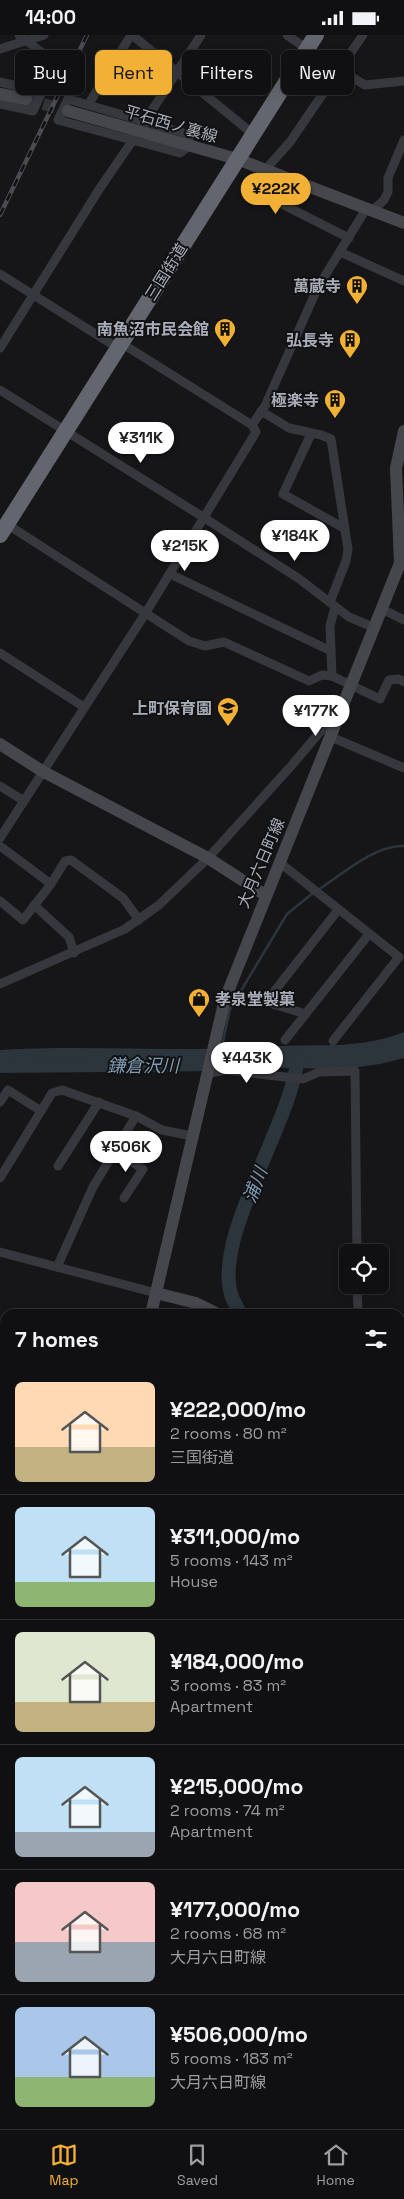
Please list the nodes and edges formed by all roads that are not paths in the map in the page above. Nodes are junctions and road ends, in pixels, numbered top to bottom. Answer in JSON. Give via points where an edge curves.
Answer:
{"nodes":[{"id":1,"x":44,"y":35,"type":"edge"},
{"id":2,"x":132,"y":35,"type":"edge"},
{"id":3,"x":201,"y":35,"type":"edge"},
{"id":4,"x":287,"y":35,"type":"edge"},
{"id":5,"x":363,"y":35,"type":"edge"},
{"id":6,"x":23,"y":38,"type":"edge"},
{"id":7,"x":311,"y":42,"type":"edge"},
{"id":8,"x":0,"y":49,"type":"edge"},
{"id":9,"x":39,"y":50,"type":"edge"},
{"id":10,"x":353,"y":50,"type":"edge"},
{"id":11,"x":176,"y":72,"type":"junction"},
{"id":12,"x":354,"y":79,"type":"edge"},
{"id":13,"x":404,"y":81,"type":"edge"},
{"id":14,"x":0,"y":82,"type":"edge"},
{"id":15,"x":15,"y":86,"type":"edge"},
{"id":16,"x":0,"y":94,"type":"edge"},
{"id":17,"x":41,"y":95,"type":"edge"},
{"id":18,"x":322,"y":95,"type":"edge"},
{"id":19,"x":26,"y":99,"type":"tunnel mouth"},
{"id":20,"x":0,"y":104,"type":"edge"},
{"id":21,"x":88,"y":105,"type":"junction"},
{"id":22,"x":68,"y":111,"type":"tunnel mouth"},
{"id":23,"x":145,"y":121,"type":"junction"},
{"id":24,"x":254,"y":134,"type":"junction"},
{"id":25,"x":133,"y":140,"type":"junction"},
{"id":26,"x":404,"y":140,"type":"edge"},
{"id":27,"x":190,"y":145,"type":"junction"},
{"id":28,"x":237,"y":159,"type":"junction"},
{"id":29,"x":265,"y":170,"type":"junction"},
{"id":30,"x":369,"y":210,"type":"junction"},
{"id":31,"x":404,"y":223,"type":"edge"},
{"id":32,"x":349,"y":238,"type":"junction"},
{"id":33,"x":340,"y":253,"type":"junction"},
{"id":34,"x":0,"y":274,"type":"edge"},
{"id":35,"x":404,"y":281,"type":"edge"},
{"id":36,"x":34,"y":295,"type":"junction"},
{"id":37,"x":119,"y":346,"type":"junction"},
{"id":38,"x":0,"y":348,"type":"edge"},
{"id":39,"x":0,"y":390,"type":"edge"},
{"id":40,"x":262,"y":411,"type":"junction"},
{"id":41,"x":252,"y":425,"type":"junction"},
{"id":42,"x":66,"y":431,"type":"junction"},
{"id":43,"x":404,"y":431,"type":"edge"},
{"id":44,"x":311,"y":434,"type":"junction"},
{"id":45,"x":400,"y":476,"type":"edge"},
{"id":46,"x":401,"y":515,"type":"edge"},
{"id":47,"x":203,"y":517,"type":"junction"},
{"id":48,"x":2,"y":526,"type":"edge"},
{"id":49,"x":344,"y":527,"type":"junction"},
{"id":50,"x":401,"y":569,"type":"edge"},
{"id":51,"x":170,"y":574,"type":"junction"},
{"id":52,"x":332,"y":605,"type":"junction"},
{"id":53,"x":382,"y":609,"type":"junction"},
{"id":54,"x":145,"y":614,"type":"junction"},
{"id":55,"x":404,"y":620,"type":"edge"},
{"id":56,"x":375,"y":629,"type":"junction"},
{"id":57,"x":330,"y":651,"type":"junction"},
{"id":58,"x":0,"y":653,"type":"edge"},
{"id":59,"x":332,"y":676,"type":"junction"},
{"id":60,"x":404,"y":681,"type":"edge"},
{"id":61,"x":350,"y":685,"type":"junction"},
{"id":62,"x":345,"y":700,"type":"junction"},
{"id":63,"x":84,"y":707,"type":"junction"},
{"id":64,"x":331,"y":737,"type":"junction"},
{"id":65,"x":0,"y":744,"type":"edge"},
{"id":66,"x":404,"y":769,"type":"edge"},
{"id":67,"x":42,"y":771,"type":"junction"},
{"id":68,"x":0,"y":786,"type":"edge"},
{"id":69,"x":24,"y":801,"type":"junction"},
{"id":70,"x":0,"y":838,"type":"edge"},
{"id":71,"x":0,"y":846,"type":"edge"},
{"id":72,"x":208,"y":858,"type":"junction"},
{"id":73,"x":279,"y":862,"type":"junction"},
{"id":74,"x":51,"y":884,"type":"junction"},
{"id":75,"x":265,"y":895,"type":"junction"},
{"id":76,"x":0,"y":901,"type":"edge"},
{"id":77,"x":34,"y":905,"type":"junction"},
{"id":78,"x":338,"y":910,"type":"junction"},
{"id":79,"x":139,"y":920,"type":"junction"},
{"id":80,"x":369,"y":935,"type":"junction"},
{"id":81,"x":74,"y":953,"type":"junction"},
{"id":82,"x":0,"y":984,"type":"edge"},
{"id":83,"x":306,"y":1014,"type":"junction"},
{"id":84,"x":285,"y":1040,"type":"dead end"},
{"id":85,"x":334,"y":1041,"type":"dead end"},
{"id":86,"x":206,"y":1074,"type":"junction"},
{"id":87,"x":0,"y":1101,"type":"edge"},
{"id":88,"x":99,"y":1102,"type":"junction"},
{"id":89,"x":41,"y":1111,"type":"junction"},
{"id":90,"x":136,"y":1116,"type":"junction"},
{"id":91,"x":192,"y":1136,"type":"junction"},
{"id":92,"x":116,"y":1151,"type":"junction"},
{"id":93,"x":58,"y":1166,"type":"dead end"},
{"id":94,"x":0,"y":1178,"type":"edge"},
{"id":95,"x":124,"y":1198,"type":"dead end"},
{"id":96,"x":356,"y":1244,"type":"edge"},
{"id":97,"x":0,"y":1252,"type":"edge"},
{"id":98,"x":57,"y":1267,"type":"junction"},
{"id":99,"x":156,"y":1293,"type":"junction"},
{"id":100,"x":357,"y":1294,"type":"edge"},
{"id":101,"x":152,"y":1309,"type":"edge"},
{"id":102,"x":208,"y":1309,"type":"edge"},
{"id":103,"x":358,"y":1309,"type":"edge"}],
"edges":[{"from":1,"to":6,"type":"street"},
{"from":2,"to":11,"type":"street"},
{"from":2,"to":21,"type":"street"},
{"from":3,"to":11,"type":"street"},
{"from":4,"to":7,"type":"street"},
{"from":5,"to":10,"type":"street"},
{"from":6,"to":8,"type":"street"},
{"from":6,"to":9,"type":"street"},
{"from":7,"to":24,"type":"highway","name":"三国街道"},
{"from":11,"to":23,"type":"street"},
{"from":11,"to":24,"type":"street"},
{"from":12,"to":13,"type":"street","via":[[365,85]]},
{"from":14,"to":15,"type":"street"},
{"from":16,"to":19,"type":"main road"},
{"from":17,"to":20,"type":"street","via":[[33,111]]},
{"from":18,"to":29,"type":"street","via":[[290,142]]},
{"from":21,"to":23,"type":"street"},
{"from":21,"to":25,"type":"street","via":[[68,99],[58,120]]},
{"from":22,"to":27,"type":"main road","name":"平石西ノ裏線"},
{"from":23,"to":27,"type":"street","via":[[187,134]]},
{"from":24,"to":28,"type":"highway","name":"三国街道"},
{"from":25,"to":27,"type":"street","via":[[180,153]]},
{"from":25,"to":36,"type":"street"},
{"from":26,"to":30,"type":"street","via":[[388,178],[388,192],[384,200]]},
{"from":27,"to":28,"type":"main road","name":"平石西ノ裏線"},
{"from":28,"to":29,"type":"main road","name":"平石西ノ裏線"},
{"from":28,"to":37,"type":"highway","name":"三国街道"},
{"from":29,"to":30,"type":"main road","name":"平石西ノ裏線"},
{"from":29,"to":32,"type":"street","via":[[252,189]]},
{"from":30,"to":31,"type":"main road","name":"平石西ノ裏線"},
{"from":30,"to":32,"type":"street"},
{"from":32,"to":33,"type":"street"},
{"from":33,"to":35,"type":"street"},
{"from":33,"to":40,"type":"street","via":[[318,287]]},
{"from":34,"to":36,"type":"street"},
{"from":36,"to":37,"type":"street"},
{"from":36,"to":38,"type":"street"},
{"from":37,"to":41,"type":"street"},
{"from":37,"to":42,"type":"highway","name":"三国街道"},
{"from":39,"to":42,"type":"street"},
{"from":40,"to":41,"type":"street"},
{"from":40,"to":44,"type":"street","via":[[289,428]]},
{"from":41,"to":47,"type":"street","via":[[256,432]]},
{"from":42,"to":47,"type":"street"},
{"from":42,"to":48,"type":"highway","name":"三国街道"},
{"from":43,"to":45,"type":"main road","name":"大月六日町線","via":[[398,455]]},
{"from":44,"to":49,"type":"street","via":[[330,439]]},
{"from":44,"to":49,"type":"street","via":[[283,494]]},
{"from":45,"to":46,"type":"main road","name":"大月六日町線"},
{"from":46,"to":50,"type":"main road","name":"大月六日町線"},
{"from":47,"to":51,"type":"street"},
{"from":47,"to":52,"type":"street"},
{"from":48,"to":54,"type":"street"},
{"from":49,"to":52,"type":"street","via":[[348,549]]},
{"from":50,"to":53,"type":"main road","name":"大月六日町線"},
{"from":51,"to":54,"type":"street"},
{"from":51,"to":57,"type":"street"},
{"from":52,"to":56,"type":"street"},
{"from":52,"to":57,"type":"street"},
{"from":53,"to":55,"type":"street"},
{"from":53,"to":56,"type":"main road","name":"大月六日町線"},
{"from":54,"to":59,"type":"street","via":[[189,641],[205,646],[224,641],[310,681],[322,675]]},
{"from":54,"to":63,"type":"street"},
{"from":56,"to":61,"type":"main road","name":"大月六日町線"},
{"from":57,"to":59,"type":"street"},
{"from":58,"to":63,"type":"street"},
{"from":59,"to":61,"type":"street"},
{"from":60,"to":61,"type":"street","via":[[389,680],[380,699]]},
{"from":61,"to":62,"type":"main road","name":"大月六日町線"},
{"from":62,"to":64,"type":"main road","name":"大月六日町線"},
{"from":62,"to":72,"type":"street","via":[[305,751]]},
{"from":63,"to":67,"type":"street"},
{"from":64,"to":66,"type":"street"},
{"from":64,"to":73,"type":"main road","name":"大月六日町線"},
{"from":65,"to":67,"type":"main road"},
{"from":67,"to":69,"type":"street"},
{"from":67,"to":72,"type":"main road"},
{"from":68,"to":69,"type":"street"},
{"from":69,"to":70,"type":"street"},
{"from":71,"to":74,"type":"street"},
{"from":72,"to":75,"type":"main road"},
{"from":72,"to":79,"type":"street"},
{"from":73,"to":75,"type":"main road","name":"大月六日町線"},
{"from":73,"to":78,"type":"street"},
{"from":74,"to":77,"type":"street"},
{"from":74,"to":79,"type":"street","via":[[65,861],[71,860],[123,898]]},
{"from":75,"to":86,"type":"main road","name":"大月六日町線","via":[[225,999]]},
{"from":76,"to":77,"type":"street","via":[[23,920]]},
{"from":77,"to":81,"type":"street","via":[[69,937]]},
{"from":78,"to":80,"type":"street"},
{"from":78,"to":83,"type":"street","via":[[266,1002]]},
{"from":79,"to":81,"type":"street"},
{"from":80,"to":83,"type":"street"},
{"from":80,"to":85,"type":"street","via":[[399,957]]},
{"from":81,"to":82,"type":"street"},
{"from":83,"to":84,"type":"street"},
{"from":86,"to":91,"type":"main road","name":"大月六日町線"},
{"from":86,"to":96,"type":"street","via":[[225,1070],[303,1079],[319,1073],[355,1071]]},
{"from":87,"to":89,"type":"street","via":[[8,1090]]},
{"from":88,"to":89,"type":"street","via":[[62,1090],[52,1093]]},
{"from":88,"to":90,"type":"street"},
{"from":88,"to":93,"type":"street"},
{"from":89,"to":94,"type":"street"},
{"from":90,"to":91,"type":"street","via":[[162,1131]]},
{"from":90,"to":92,"type":"street"},
{"from":91,"to":99,"type":"main road","name":"大月六日町線"},
{"from":92,"to":95,"type":"street","via":[[143,1169]]},
{"from":92,"to":98,"type":"street","via":[[93,1187]]},
{"from":97,"to":98,"type":"street"},
{"from":98,"to":99,"type":"street"},
{"from":99,"to":101,"type":"main road","name":"大月六日町線"},
{"from":99,"to":102,"type":"main road"},
{"from":100,"to":103,"type":"street"}]}
